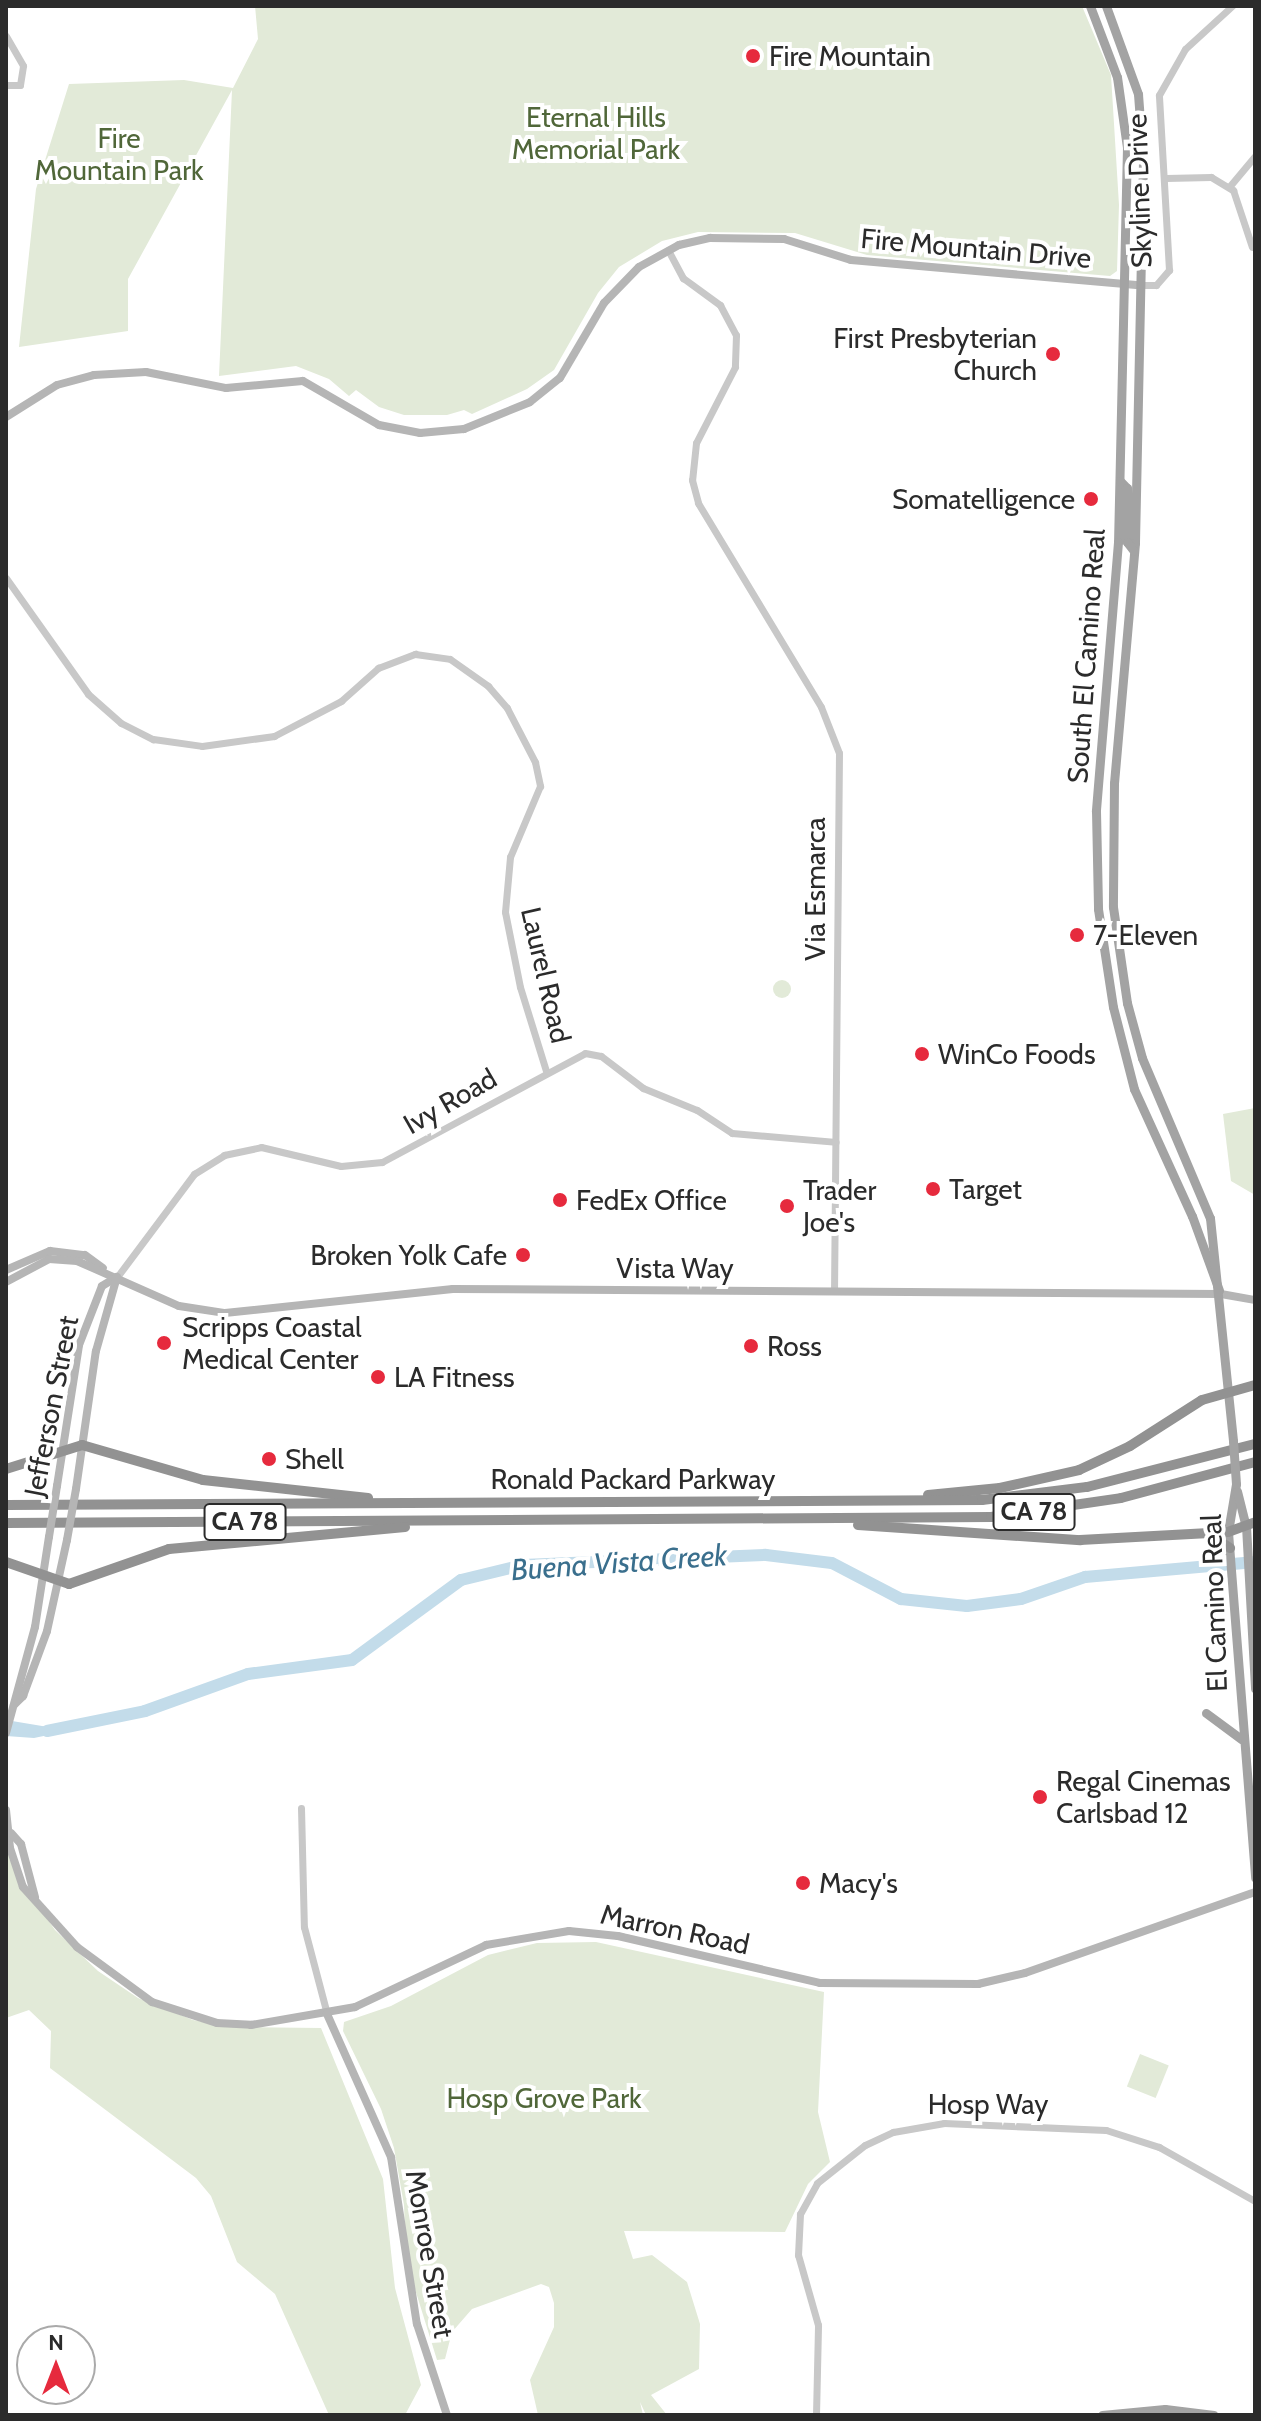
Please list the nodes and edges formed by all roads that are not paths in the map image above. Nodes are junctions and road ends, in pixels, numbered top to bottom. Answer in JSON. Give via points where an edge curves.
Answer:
{"nodes":[{"id":1,"x":1090,"y":6,"type":"edge"},
{"id":2,"x":1106,"y":6,"type":"edge"},
{"id":3,"x":1232,"y":6,"type":"edge"},
{"id":4,"x":6,"y":36,"type":"edge"},
{"id":5,"x":6,"y":85,"type":"edge"},
{"id":6,"x":1255,"y":156,"type":"edge"},
{"id":7,"x":1166,"y":178,"type":"junction"},
{"id":8,"x":1229,"y":187,"type":"junction"},
{"id":9,"x":1252,"y":247,"type":"dead end"},
{"id":10,"x":668,"y":250,"type":"junction"},
{"id":11,"x":1124,"y":284,"type":"junction"},
{"id":12,"x":1139,"y":285,"type":"junction"},
{"id":13,"x":6,"y":417,"type":"edge"},
{"id":14,"x":1120,"y":481,"type":"junction"},
{"id":15,"x":1134,"y":551,"type":"junction"},
{"id":16,"x":6,"y":578,"type":"edge"},
{"id":17,"x":546,"y":1071,"type":"junction"},
{"id":18,"x":836,"y":1142,"type":"junction"},
{"id":19,"x":104,"y":1269,"type":"junction"},
{"id":20,"x":6,"y":1270,"type":"edge"},
{"id":21,"x":117,"y":1277,"type":"junction"},
{"id":22,"x":6,"y":1282,"type":"edge"},
{"id":23,"x":834,"y":1291,"type":"junction"},
{"id":24,"x":1221,"y":1294,"type":"junction"},
{"id":25,"x":1255,"y":1300,"type":"edge"},
{"id":26,"x":1255,"y":1385,"type":"edge"},
{"id":27,"x":1231,"y":1389,"type":"junction"},
{"id":28,"x":1255,"y":1444,"type":"edge"},
{"id":29,"x":82,"y":1445,"type":"junction"},
{"id":30,"x":63,"y":1450,"type":"junction"},
{"id":31,"x":1255,"y":1462,"type":"edge"},
{"id":32,"x":6,"y":1469,"type":"edge"},
{"id":33,"x":1236,"y":1484,"type":"junction"},
{"id":34,"x":862,"y":1501,"type":"junction"},
{"id":35,"x":465,"y":1504,"type":"junction"},
{"id":36,"x":6,"y":1505,"type":"edge"},
{"id":37,"x":808,"y":1519,"type":"junction"},
{"id":38,"x":484,"y":1521,"type":"junction"},
{"id":39,"x":6,"y":1523,"type":"edge"},
{"id":40,"x":1251,"y":1524,"type":"edge"},
{"id":41,"x":1228,"y":1532,"type":"junction"},
{"id":42,"x":1204,"y":1533,"type":"junction"},
{"id":43,"x":1230,"y":1548,"type":"junction"},
{"id":44,"x":6,"y":1562,"type":"edge"},
{"id":45,"x":41,"y":1575,"type":"junction"},
{"id":46,"x":59,"y":1580,"type":"junction"},
{"id":47,"x":1255,"y":1689,"type":"edge"},
{"id":48,"x":14,"y":1706,"type":"junction"},
{"id":49,"x":1206,"y":1713,"type":"dead end"},
{"id":50,"x":6,"y":1733,"type":"edge"},
{"id":51,"x":1242,"y":1740,"type":"junction"},
{"id":52,"x":301,"y":1808,"type":"dead end"},
{"id":53,"x":6,"y":1810,"type":"edge"},
{"id":54,"x":8,"y":1833,"type":"edge"},
{"id":55,"x":1255,"y":1878,"type":"edge"},
{"id":56,"x":1255,"y":1892,"type":"edge"},
{"id":57,"x":327,"y":2014,"type":"junction"},
{"id":58,"x":1255,"y":2201,"type":"edge"},
{"id":59,"x":447,"y":2415,"type":"edge"},
{"id":60,"x":816,"y":2415,"type":"edge"},
{"id":61,"x":1102,"y":2415,"type":"edge"},
{"id":62,"x":1214,"y":2415,"type":"edge"}],
"edges":[{"from":1,"to":11,"type":"main road","name":"South El Camino Real","via":[[1117,77],[1125,121]]},
{"from":2,"to":12,"type":"main road","name":"South El Camino Real","via":[[1131,68],[1142,122]]},
{"from":3,"to":7,"type":"street","name":"Skyline Drive","via":[[1185,49],[1159,95],[1157,132]]},
{"from":4,"to":5,"type":"street","via":[[23,66],[20,85]]},
{"from":6,"to":8,"type":"street"},
{"from":7,"to":8,"type":"street","via":[[1211,177]]},
{"from":7,"to":12,"type":"street","name":"Skyline Drive","via":[[1169,270],[1156,285]]},
{"from":8,"to":9,"type":"street","via":[[1240,203]]},
{"from":10,"to":11,"type":"main road","name":"Fire Mountain Drive","via":[[710,238],[784,239],[851,260]]},
{"from":10,"to":13,"type":"main road","name":"Fire Mountain Drive","via":[[625,279],[604,303],[569,368],[543,393],[464,429],[420,433],[379,425],[303,381],[226,388],[146,372],[94,375],[57,385]]},
{"from":10,"to":18,"type":"street","name":"Via Esmarca","via":[[683,278],[730,318],[736,335],[735,367],[696,443],[694,488],[821,707],[839,753]]},
{"from":11,"to":12,"type":"main road","name":"Fire Mountain Drive"},
{"from":11,"to":14,"type":"main road","name":"South El Camino Real"},
{"from":12,"to":15,"type":"main road","name":"South El Camino Real"},
{"from":14,"to":15,"type":"main road","via":[[1127,488],[1127,542]]},
{"from":14,"to":24,"type":"main road","name":"South El Camino Real","via":[[1096,811],[1095,877],[1103,960],[1135,1092]]},
{"from":15,"to":24,"type":"main road","name":"South El Camino Real","via":[[1112,814],[1116,933],[1127,1003],[1146,1069],[1210,1218]]},
{"from":16,"to":17,"type":"street","name":"Laurel Road","via":[[88,694],[121,723],[153,739],[202,746],[274,736],[341,701],[378,668],[415,654],[450,659],[488,686],[535,762],[540,786],[510,857],[505,912],[520,987]]},
{"from":17,"to":18,"type":"street","name":"Ivy Road","via":[[573,1056],[601,1056],[643,1088],[697,1110],[732,1133]]},
{"from":17,"to":21,"type":"street","name":"Ivy Road","via":[[382,1162],[341,1166],[261,1147],[224,1155],[194,1174]]},
{"from":18,"to":23,"type":"street","name":"Via Esmarca"},
{"from":19,"to":20,"type":"main road","name":"Vista Way","via":[[85,1255],[50,1251]]},
{"from":19,"to":21,"type":"main road","name":"Vista Way"},
{"from":19,"to":22,"type":"main road","name":"Vista Way","via":[[49,1259]]},
{"from":21,"to":23,"type":"main road","name":"Vista Way","via":[[179,1306],[225,1313],[427,1289]]},
{"from":21,"to":29,"type":"main road","name":"Jefferson Street","via":[[96,1351]]},
{"from":21,"to":30,"type":"main road","name":"Jefferson Street","via":[[102,1286],[84,1330]]},
{"from":23,"to":24,"type":"main road","name":"Vista Way"},
{"from":24,"to":25,"type":"main road","name":"Vista Way"},
{"from":24,"to":27,"type":"main road","name":"South El Camino Real"},
{"from":26,"to":27,"type":"highway"},
{"from":27,"to":33,"type":"main road","name":"South El Camino Real","bridge":true},
{"from":27,"to":34,"type":"highway","via":[[1115,1454],[1062,1475],[1000,1488]]},
{"from":28,"to":34,"type":"highway","name":"Ronald Packard Parkway","number":"CA 78","via":[[1132,1478],[1043,1494]]},
{"from":29,"to":30,"type":"highway"},
{"from":29,"to":35,"type":"highway","via":[[217,1482]]},
{"from":29,"to":46,"type":"main road","name":"Jefferson Street","bridge":true},
{"from":30,"to":32,"type":"highway"},
{"from":30,"to":45,"type":"main road","name":"Jefferson Street","bridge":true},
{"from":31,"to":37,"type":"highway","name":"Ronald Packard Parkway","number":"CA 78","via":[[1051,1510],[971,1517]]},
{"from":33,"to":40,"type":"main road","name":"El Camino Real"},
{"from":33,"to":41,"type":"main road","name":"El Camino Real"},
{"from":34,"to":35,"type":"highway","name":"Ronald Packard Parkway","number":"CA 78"},
{"from":35,"to":36,"type":"highway","name":"Ronald Packard Parkway","number":"CA 78"},
{"from":37,"to":38,"type":"highway","name":"Ronald Packard Parkway","number":"CA 78"},
{"from":37,"to":42,"type":"highway","via":[[1044,1539]]},
{"from":38,"to":39,"type":"highway","name":"Ronald Packard Parkway","number":"CA 78"},
{"from":38,"to":46,"type":"highway","via":[[190,1546],[136,1558],[69,1584]]},
{"from":40,"to":41,"type":"highway"},
{"from":40,"to":47,"type":"main road","name":"El Camino Real"},
{"from":41,"to":42,"type":"highway"},
{"from":41,"to":43,"type":"main road","name":"El Camino Real"},
{"from":42,"to":43,"type":"highway"},
{"from":43,"to":51,"type":"main road","name":"El Camino Real"},
{"from":44,"to":45,"type":"highway"},
{"from":45,"to":46,"type":"highway"},
{"from":45,"to":48,"type":"main road","name":"Jefferson Street","via":[[34,1635]]},
{"from":46,"to":48,"type":"main road","name":"Jefferson Street","via":[[42,1646]]},
{"from":48,"to":50,"type":"main road","name":"Jefferson Street"},
{"from":49,"to":51,"type":"main road"},
{"from":51,"to":55,"type":"main road","name":"El Camino Real"},
{"from":52,"to":57,"type":"street","via":[[304,1927]]},
{"from":53,"to":54,"type":"main road"},
{"from":54,"to":57,"type":"main road","name":"Marron Road","via":[[18,1876],[77,1947],[152,2002],[217,2023],[251,2025]]},
{"from":56,"to":57,"type":"main road","name":"Marron Road","via":[[1025,1973],[978,1984],[820,1983],[618,1936],[569,1931],[486,1945],[380,1999]]},
{"from":57,"to":59,"type":"main road","name":"Monroe Street","via":[[391,2157],[417,2324]]},
{"from":58,"to":60,"type":"street","name":"Hosp Way","via":[[1159,2147],[1106,2130],[944,2123],[893,2132],[865,2145],[817,2183],[800,2214],[798,2255],[818,2325]]},
{"from":61,"to":62,"type":"main road","via":[[1165,2409]]}]}
